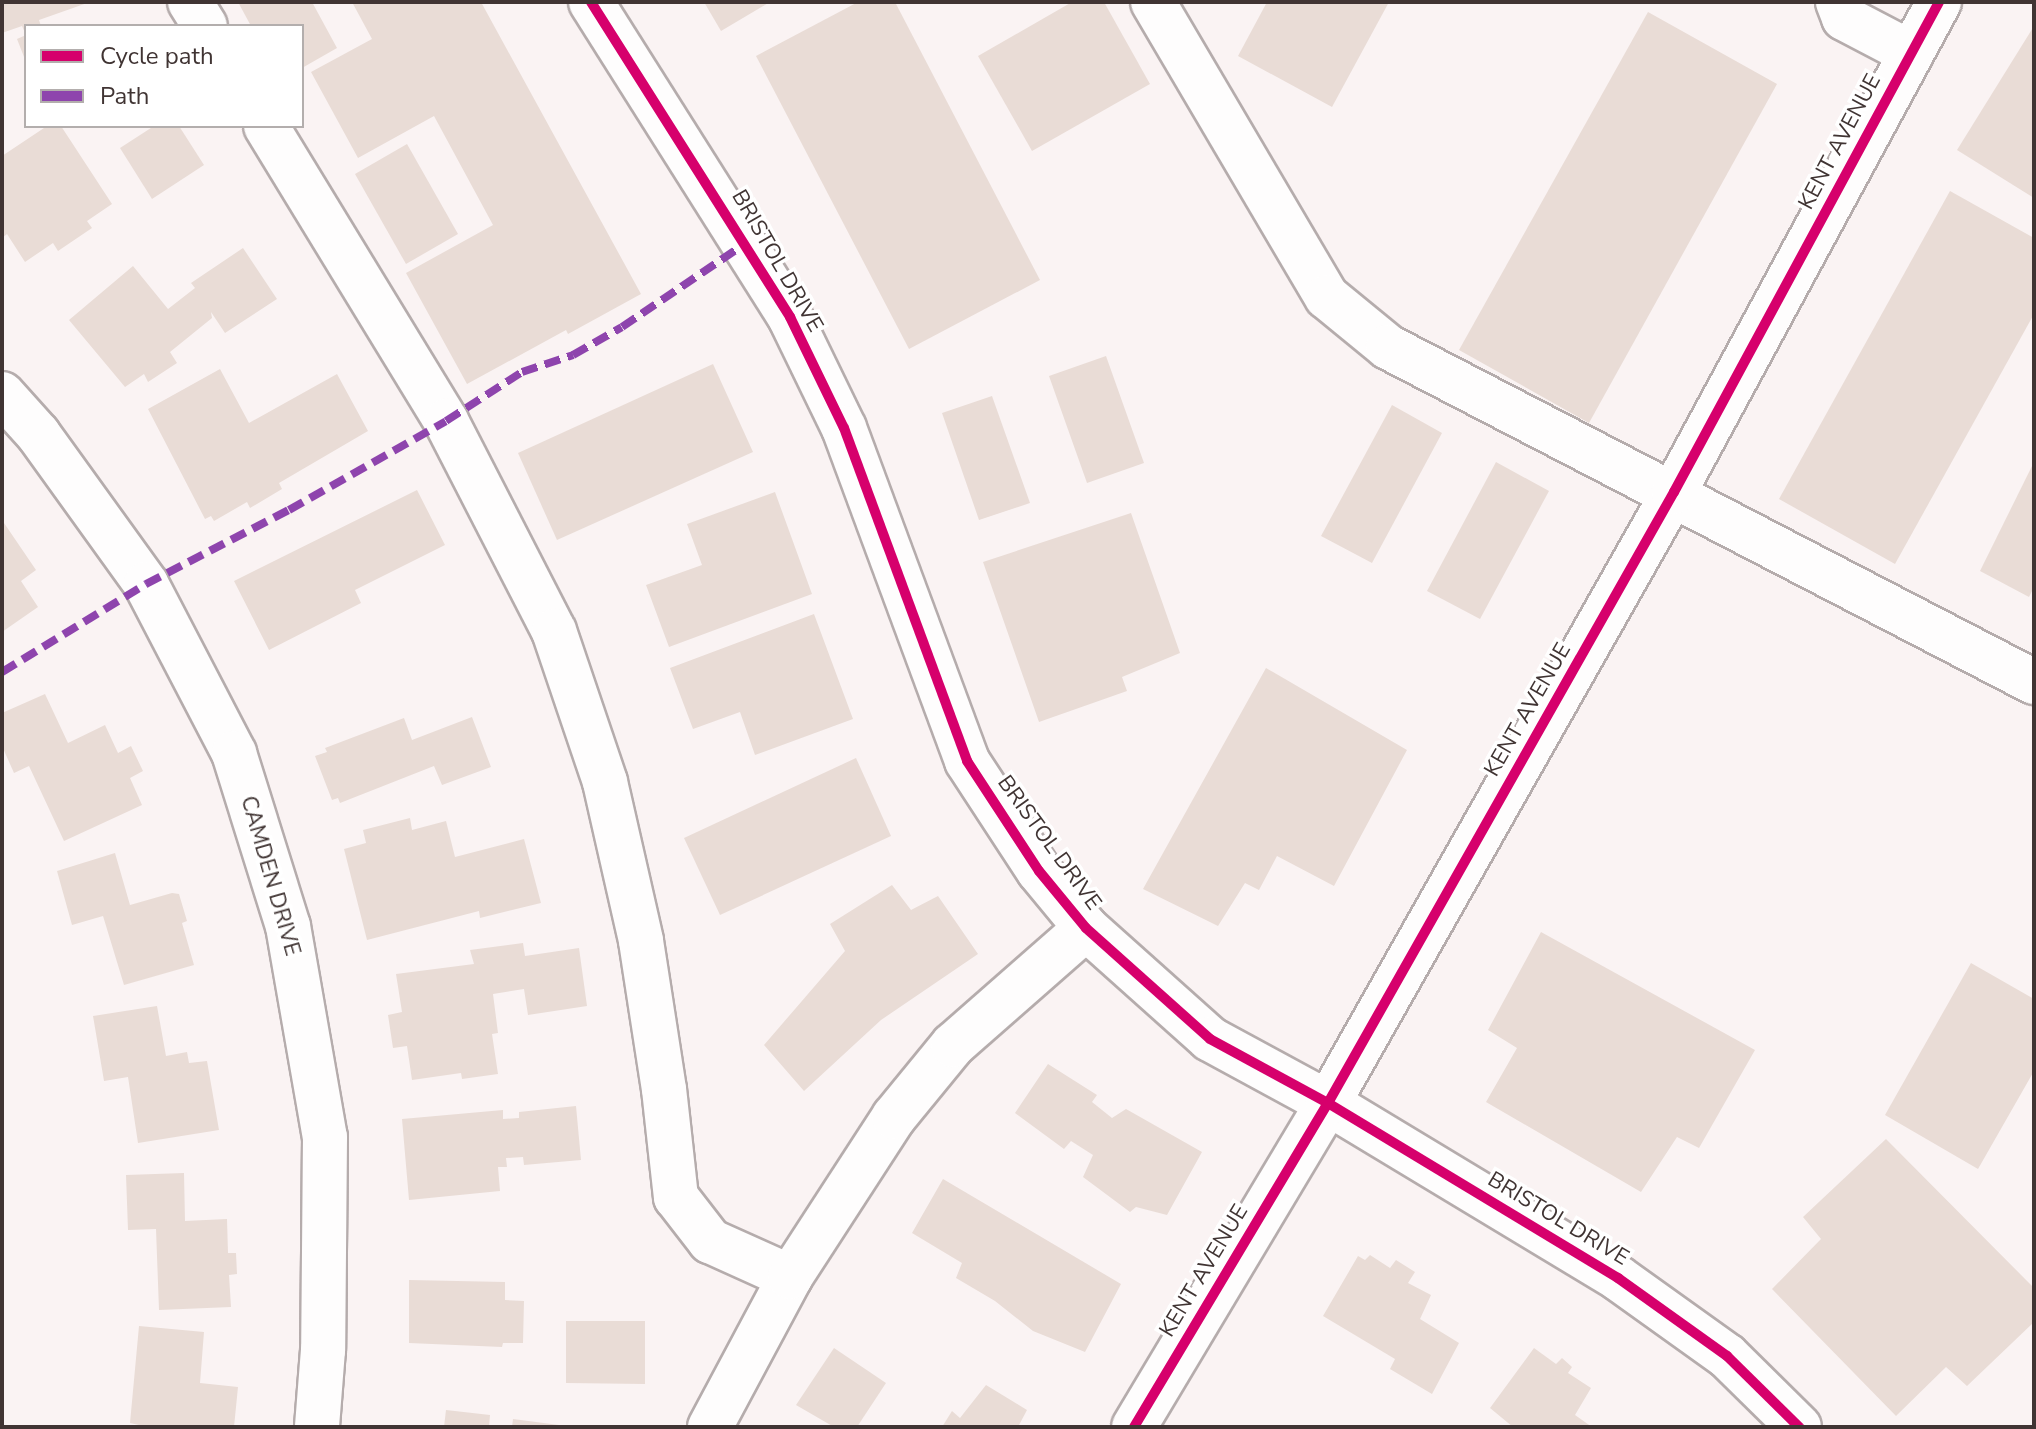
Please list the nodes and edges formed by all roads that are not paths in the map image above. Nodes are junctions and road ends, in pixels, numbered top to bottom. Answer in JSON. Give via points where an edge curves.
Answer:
{"nodes":[{"id":1,"x":190,"y":2,"type":"edge"},
{"id":2,"x":591,"y":2,"type":"edge"},
{"id":3,"x":1153,"y":2,"type":"edge"},
{"id":4,"x":1838,"y":2,"type":"edge"},
{"id":5,"x":1939,"y":2,"type":"edge"},
{"id":6,"x":204,"y":24,"type":"edge"},
{"id":7,"x":1911,"y":53,"type":"junction"},
{"id":8,"x":267,"y":128,"type":"edge"},
{"id":9,"x":2,"y":394,"type":"edge"},
{"id":10,"x":1674,"y":492,"type":"junction"},
{"id":11,"x":2034,"y":682,"type":"edge"},
{"id":12,"x":1086,"y":928,"type":"junction"},
{"id":13,"x":1328,"y":1103,"type":"junction"},
{"id":14,"x":790,"y":1277,"type":"junction"},
{"id":15,"x":317,"y":1427,"type":"edge"},
{"id":16,"x":710,"y":1427,"type":"edge"},
{"id":17,"x":1134,"y":1427,"type":"edge"},
{"id":18,"x":1799,"y":1427,"type":"edge"}],
"edges":[{"from":1,"to":6,"type":"street"},
{"from":2,"to":12,"type":"street","name":"BRISTOL DRIVE","via":[[790,317],[844,428],[967,761],[1039,871]]},
{"from":3,"to":10,"type":"street","via":[[1327,297],[1388,347]]},
{"from":4,"to":7,"type":"street","via":[[1844,18]]},
{"from":5,"to":7,"type":"street","name":"KENT AVENUE"},
{"from":7,"to":10,"type":"street","name":"KENT AVENUE"},
{"from":8,"to":14,"type":"street","via":[[446,421],[554,631],[605,782],[641,941],[676,1197],[710,1241]]},
{"from":9,"to":15,"type":"street","name":"CAMDEN DRIVE","via":[[38,434],[146,584],[234,753],[288,926],[325,1137]]},
{"from":10,"to":11,"type":"street"},
{"from":10,"to":13,"type":"street","name":"KENT AVENUE"},
{"from":12,"to":13,"type":"street","name":"BRISTOL DRIVE","via":[[1210,1039]]},
{"from":12,"to":14,"type":"street","via":[[953,1045],[894,1117]]},
{"from":13,"to":17,"type":"street","name":"KENT AVENUE"},
{"from":13,"to":18,"type":"street","name":"BRISTOL DRIVE","via":[[1618,1278],[1727,1356]]},
{"from":14,"to":16,"type":"street"}]}
